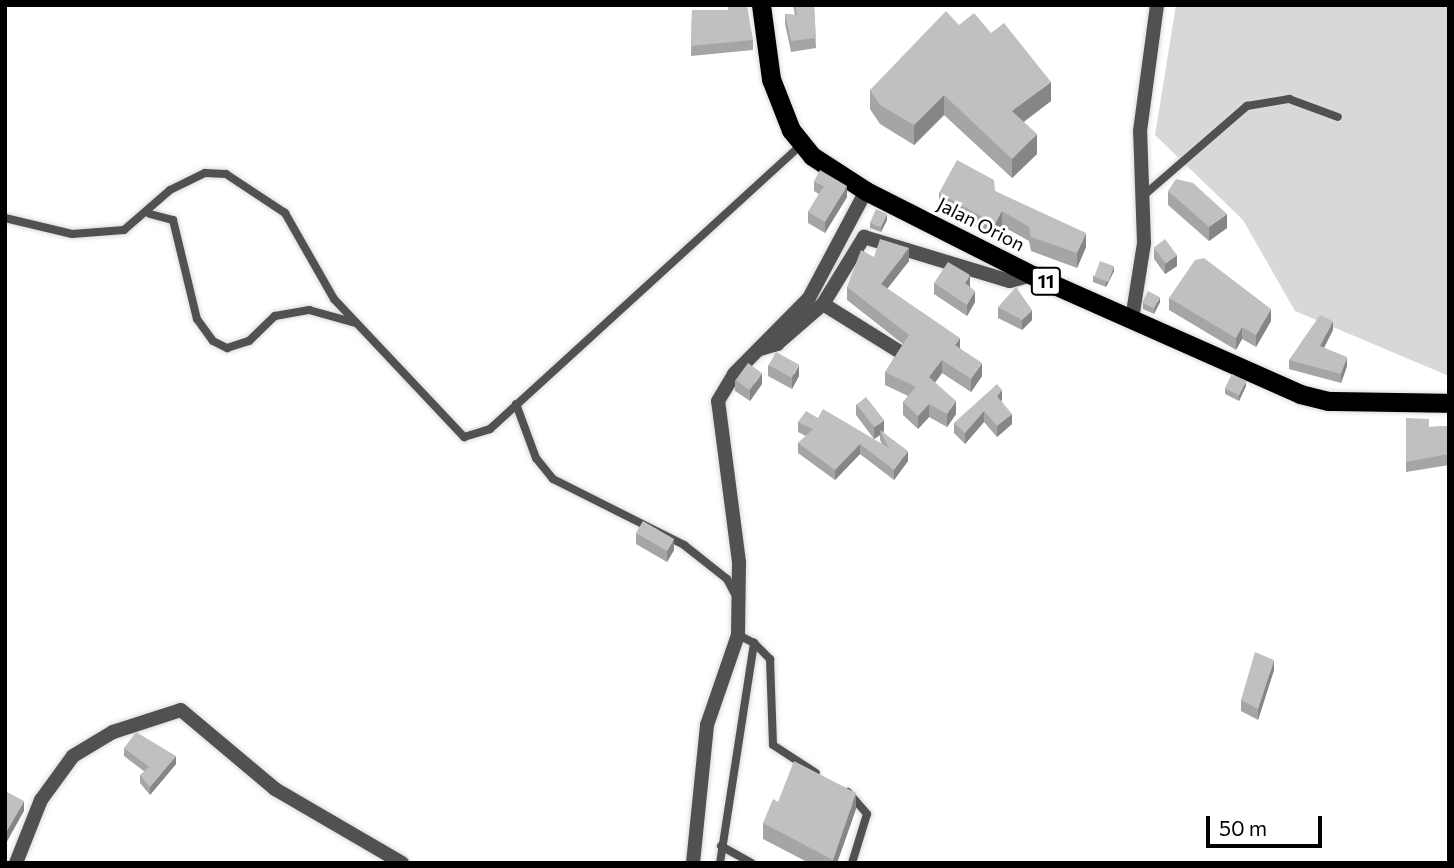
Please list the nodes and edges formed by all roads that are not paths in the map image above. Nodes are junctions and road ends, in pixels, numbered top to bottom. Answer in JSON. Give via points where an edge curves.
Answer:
{"nodes":[{"id":1,"x":761,"y":5,"type":"edge"},
{"id":2,"x":1157,"y":5,"type":"edge"},
{"id":3,"x":1338,"y":117,"type":"dead end"},
{"id":4,"x":801,"y":145,"type":"junction"},
{"id":5,"x":866,"y":191,"type":"junction"},
{"id":6,"x":1141,"y":198,"type":"junction"},
{"id":7,"x":150,"y":214,"type":"junction"},
{"id":8,"x":5,"y":218,"type":"edge"},
{"id":9,"x":1032,"y":275,"type":"junction"},
{"id":10,"x":823,"y":304,"type":"junction"},
{"id":11,"x":1132,"y":319,"type":"junction"},
{"id":12,"x":362,"y":326,"type":"junction"},
{"id":13,"x":756,"y":350,"type":"junction"},
{"id":14,"x":900,"y":352,"type":"edge"},
{"id":15,"x":1449,"y":403,"type":"edge"},
{"id":16,"x":516,"y":404,"type":"junction"},
{"id":17,"x":739,"y":601,"type":"junction"},
{"id":18,"x":738,"y":635,"type":"junction"},
{"id":19,"x":754,"y":643,"type":"junction"},
{"id":20,"x":827,"y":780,"type":"edge"},
{"id":21,"x":837,"y":785,"type":"edge"},
{"id":22,"x":721,"y":846,"type":"junction"},
{"id":23,"x":16,"y":863,"type":"edge"},
{"id":24,"x":402,"y":863,"type":"edge"},
{"id":25,"x":693,"y":863,"type":"edge"},
{"id":26,"x":720,"y":863,"type":"edge"},
{"id":27,"x":752,"y":863,"type":"edge"},
{"id":28,"x":852,"y":863,"type":"edge"}],
"edges":[{"from":1,"to":4,"type":"highway","via":[[771,79]]},
{"from":2,"to":6,"type":"street","via":[[1140,131]]},
{"from":3,"to":6,"type":"lane","via":[[1289,99],[1247,106]]},
{"from":4,"to":5,"type":"highway","name":"Jalan Orion","number":"11"},
{"from":4,"to":16,"type":"lane"},
{"from":5,"to":9,"type":"highway","name":"Jalan Orion","number":"11"},
{"from":5,"to":13,"type":"street","via":[[809,298]]},
{"from":6,"to":11,"type":"street","via":[[1141,282]]},
{"from":7,"to":8,"type":"lane","via":[[124,230],[102,233],[45,230]]},
{"from":7,"to":12,"type":"lane","via":[[170,190],[205,173],[226,174],[285,213],[334,299]]},
{"from":7,"to":12,"type":"lane","via":[[173,220],[197,319],[213,341],[227,348],[249,341],[275,316],[309,310]]},
{"from":9,"to":10,"type":"street","via":[[1010,281],[873,236],[855,244]]},
{"from":9,"to":11,"type":"highway","name":"Jalan Orion","number":"11"},
{"from":10,"to":13,"type":"street","via":[[777,344]]},
{"from":10,"to":14,"type":"street"},
{"from":11,"to":15,"type":"highway","name":"Jalan Orion","number":"11","via":[[1300,394],[1328,401]]},
{"from":12,"to":16,"type":"lane","via":[[452,431],[480,434]]},
{"from":13,"to":17,"type":"street","via":[[723,389],[718,408]]},
{"from":16,"to":17,"type":"lane","via":[[536,458],[553,479],[684,545],[727,579]]},
{"from":17,"to":18,"type":"street"},
{"from":18,"to":19,"type":"lane"},
{"from":18,"to":25,"type":"street","via":[[707,725]]},
{"from":19,"to":20,"type":"lane","via":[[770,659],[773,745]]},
{"from":19,"to":22,"type":"lane"},
{"from":21,"to":28,"type":"lane","via":[[857,797],[867,814]]},
{"from":22,"to":26,"type":"lane"},
{"from":22,"to":27,"type":"lane"},
{"from":23,"to":24,"type":"street","via":[[41,800],[73,756],[113,732],[181,710],[275,789]]}]}
